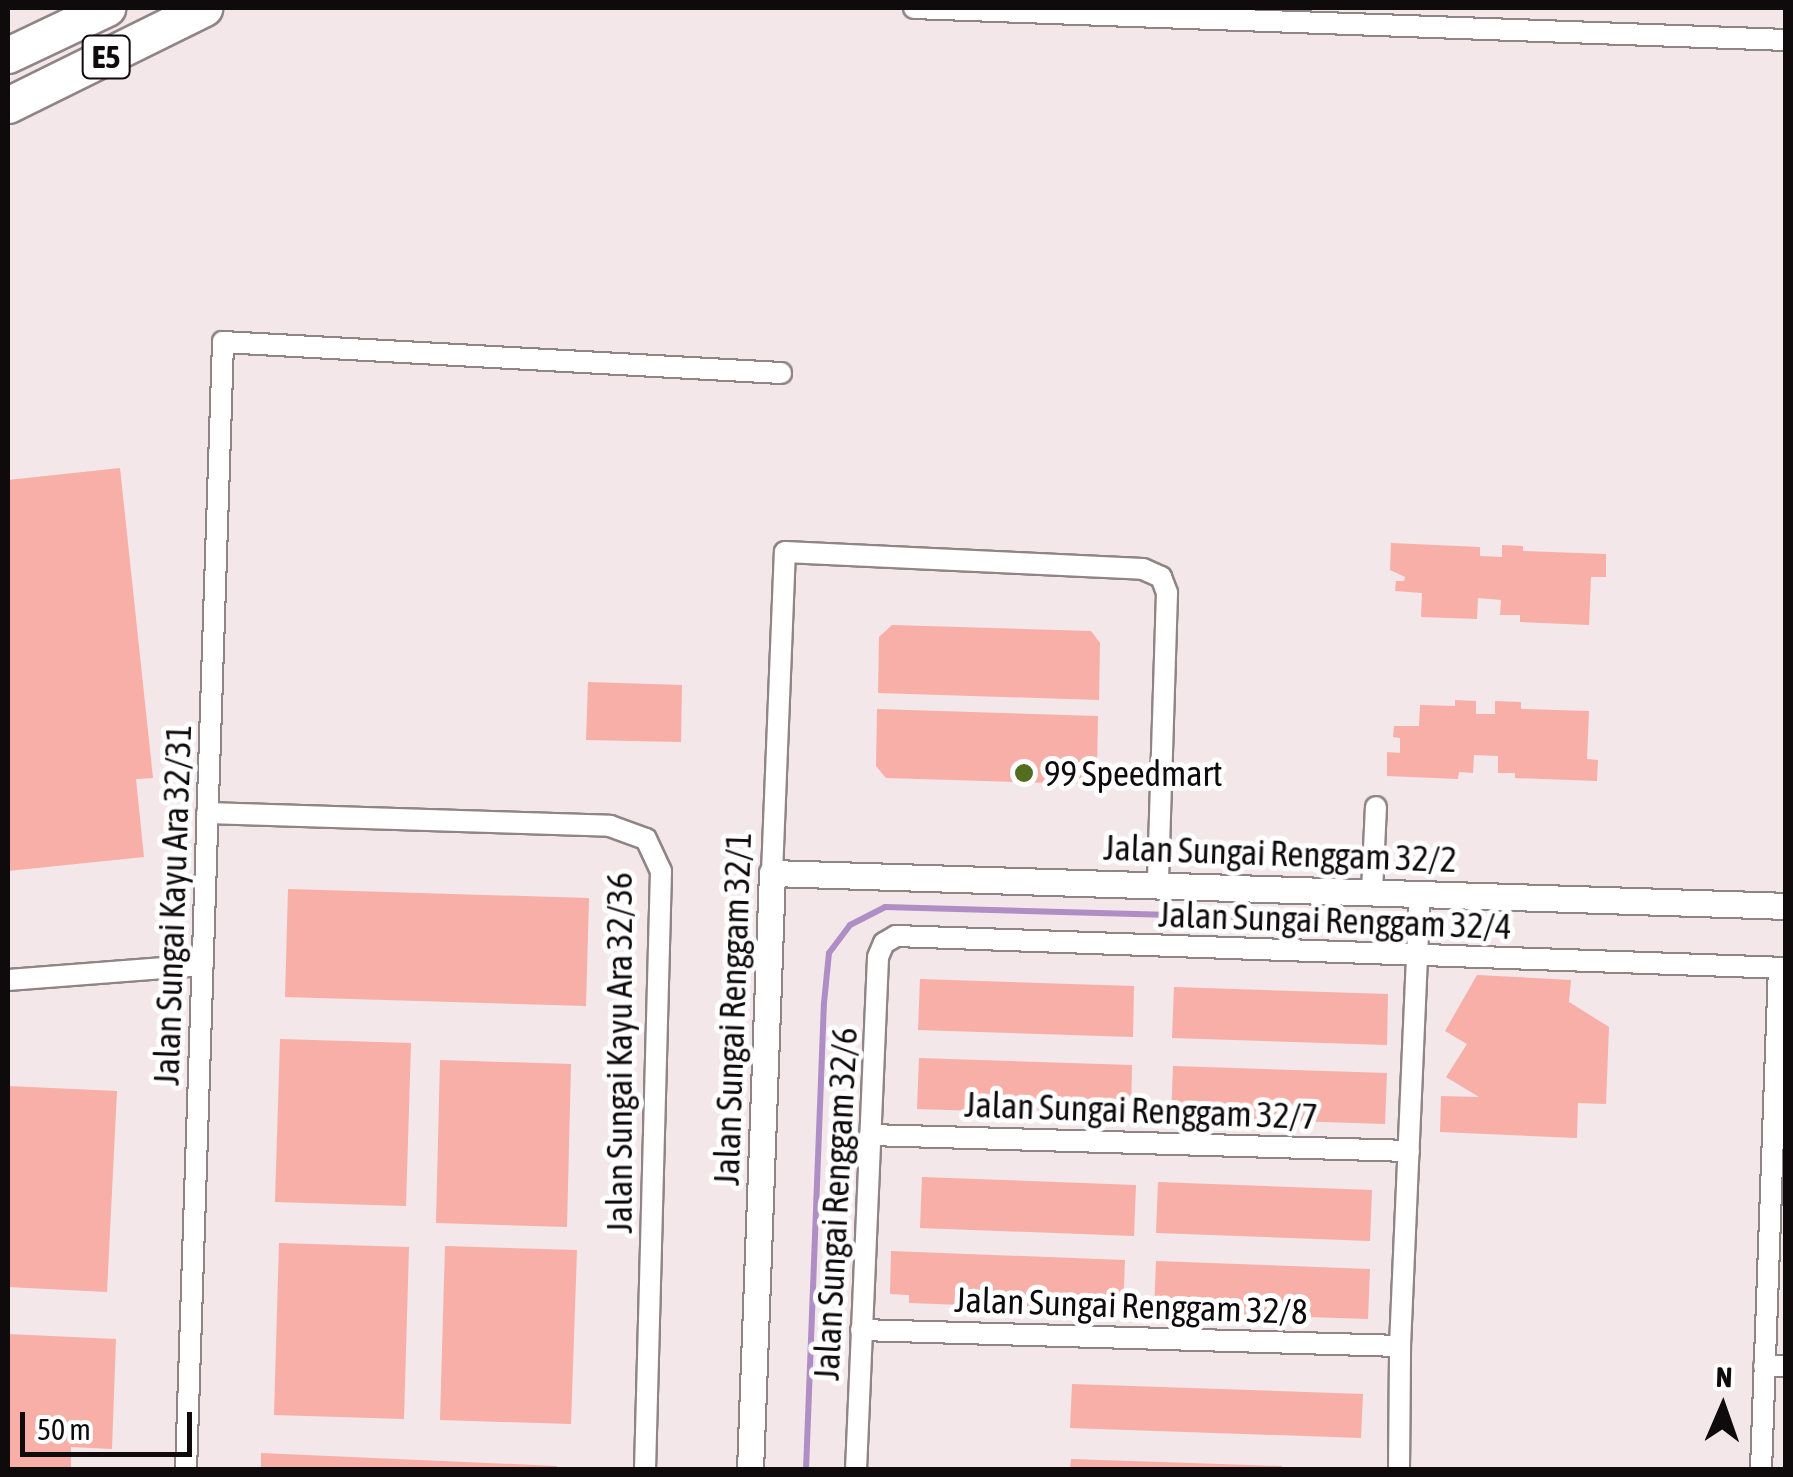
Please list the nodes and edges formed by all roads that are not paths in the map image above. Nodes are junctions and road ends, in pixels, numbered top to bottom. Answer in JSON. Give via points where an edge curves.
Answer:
{"nodes":[{"id":1,"x":107,"y":8,"type":"edge"},
{"id":2,"x":204,"y":8,"type":"edge"},
{"id":3,"x":914,"y":8,"type":"edge"},
{"id":4,"x":1786,"y":40,"type":"edge"},
{"id":5,"x":8,"y":55,"type":"edge"},
{"id":6,"x":8,"y":106,"type":"edge"},
{"id":7,"x":781,"y":373,"type":"dead end"},
{"id":8,"x":1376,"y":808,"type":"dead end"},
{"id":9,"x":207,"y":814,"type":"junction"},
{"id":10,"x":772,"y":873,"type":"junction"},
{"id":11,"x":1158,"y":882,"type":"junction"},
{"id":12,"x":1372,"y":890,"type":"junction"},
{"id":13,"x":1420,"y":894,"type":"junction"},
{"id":14,"x":1786,"y":906,"type":"edge"},
{"id":15,"x":884,"y":943,"type":"joint"},
{"id":16,"x":1419,"y":955,"type":"junction"},
{"id":17,"x":202,"y":966,"type":"junction"},
{"id":18,"x":1782,"y":968,"type":"edge"},
{"id":19,"x":8,"y":980,"type":"edge"},
{"id":20,"x":870,"y":1135,"type":"junction"},
{"id":21,"x":1410,"y":1151,"type":"junction"},
{"id":22,"x":1778,"y":1168,"type":"edge"},
{"id":23,"x":860,"y":1330,"type":"junction"},
{"id":24,"x":1400,"y":1346,"type":"junction"},
{"id":25,"x":1775,"y":1366,"type":"edge"},
{"id":26,"x":186,"y":1470,"type":"edge"},
{"id":27,"x":645,"y":1470,"type":"edge"},
{"id":28,"x":750,"y":1470,"type":"edge"},
{"id":29,"x":856,"y":1470,"type":"edge"},
{"id":30,"x":1399,"y":1470,"type":"edge"},
{"id":31,"x":1762,"y":1470,"type":"edge"}],
"edges":[{"from":1,"to":5,"type":"highway","number":"E5"},
{"from":2,"to":6,"type":"highway","number":"E5"},
{"from":3,"to":4,"type":"street"},
{"from":7,"to":9,"type":"street","name":"Jalan Sungai Kayu Ara 32/31","via":[[223,342]]},
{"from":8,"to":12,"type":"street"},
{"from":9,"to":17,"type":"street","name":"Jalan Sungai Kayu Ara 32/31"},
{"from":9,"to":27,"type":"street","name":"Jalan Sungai Kayu Ara 32/36","via":[[610,826],[646,839],[660,872]]},
{"from":10,"to":11,"type":"street","name":"Jalan Sungai Renggam 32/2"},
{"from":10,"to":11,"type":"street","name":"Jalan Sungai Renggam 32/1","via":[[784,552],[1143,569],[1161,577],[1167,593]]},
{"from":10,"to":28,"type":"street","name":"Jalan Sungai Renggam 32/1"},
{"from":11,"to":12,"type":"street","name":"Jalan Sungai Renggam 32/2"},
{"from":12,"to":13,"type":"street","name":"Jalan Sungai Renggam 32/2"},
{"from":13,"to":14,"type":"street","name":"Jalan Sungai Renggam 32/2"},
{"from":13,"to":16,"type":"street"},
{"from":15,"to":16,"type":"street","name":"Jalan Sungai Renggam 32/4","via":[[896,936]]},
{"from":15,"to":20,"type":"street","name":"Jalan Sungai Renggam 32/6"},
{"from":16,"to":18,"type":"street","name":"Jalan Sungai Renggam 32/4"},
{"from":16,"to":21,"type":"street"},
{"from":17,"to":19,"type":"street"},
{"from":17,"to":26,"type":"street","name":"Jalan Sungai Kayu Ara 32/31"},
{"from":18,"to":22,"type":"street"},
{"from":20,"to":21,"type":"street","name":"Jalan Sungai Renggam 32/7"},
{"from":20,"to":23,"type":"street","name":"Jalan Sungai Renggam 32/6"},
{"from":21,"to":24,"type":"street"},
{"from":22,"to":25,"type":"street"},
{"from":23,"to":24,"type":"street","name":"Jalan Sungai Renggam 32/8"},
{"from":23,"to":29,"type":"street","name":"Jalan Sungai Renggam 32/6"},
{"from":24,"to":30,"type":"street"},
{"from":25,"to":31,"type":"street"}]}
